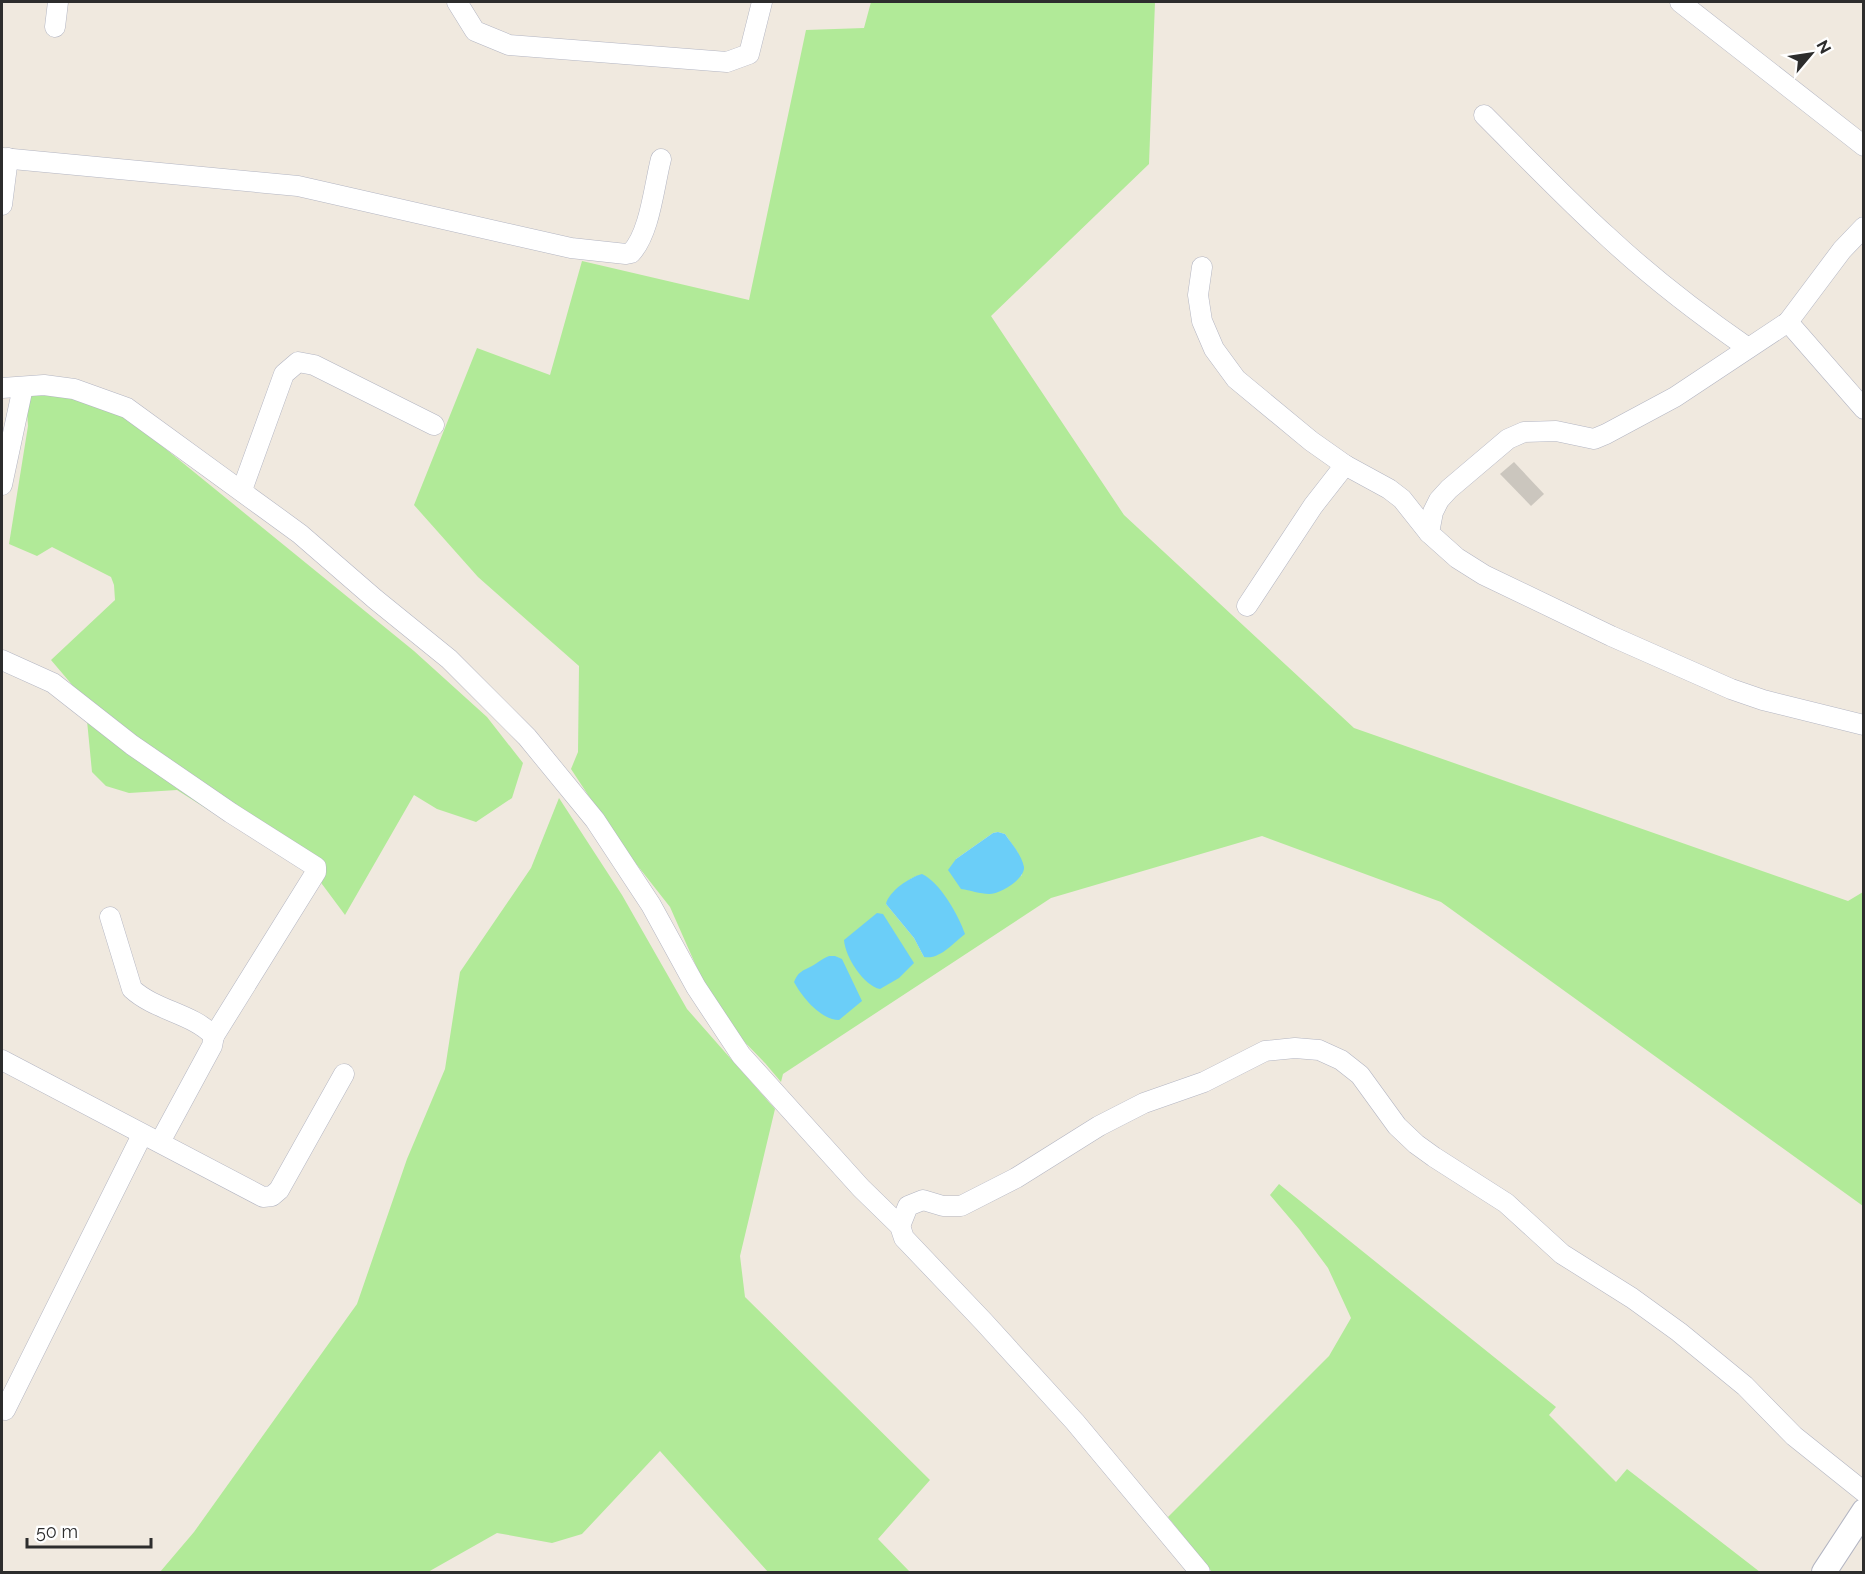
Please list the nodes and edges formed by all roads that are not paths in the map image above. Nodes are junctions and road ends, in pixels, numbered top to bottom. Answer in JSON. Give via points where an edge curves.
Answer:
{"nodes":[{"id":1,"x":58,"y":2,"type":"edge"},
{"id":2,"x":457,"y":2,"type":"edge"},
{"id":3,"x":762,"y":2,"type":"edge"},
{"id":4,"x":1680,"y":2,"type":"edge"},
{"id":5,"x":55,"y":27,"type":"dead end"},
{"id":6,"x":1484,"y":115,"type":"dead end"},
{"id":7,"x":1863,"y":146,"type":"edge"},
{"id":8,"x":5,"y":158,"type":"edge"},
{"id":9,"x":661,"y":159,"type":"dead end"},
{"id":10,"x":2,"y":205,"type":"edge"},
{"id":11,"x":1863,"y":227,"type":"edge"},
{"id":12,"x":1202,"y":267,"type":"dead end"},
{"id":13,"x":1788,"y":322,"type":"junction"},
{"id":14,"x":1748,"y":348,"type":"junction"},
{"id":15,"x":23,"y":387,"type":"junction"},
{"id":16,"x":2,"y":388,"type":"edge"},
{"id":17,"x":1863,"y":409,"type":"edge"},
{"id":18,"x":434,"y":425,"type":"dead end"},
{"id":19,"x":1345,"y":465,"type":"junction"},
{"id":20,"x":2,"y":485,"type":"edge"},
{"id":21,"x":242,"y":490,"type":"junction"},
{"id":22,"x":1429,"y":533,"type":"junction"},
{"id":23,"x":1247,"y":606,"type":"dead end"},
{"id":24,"x":2,"y":660,"type":"edge"},
{"id":25,"x":1863,"y":725,"type":"edge"},
{"id":26,"x":110,"y":916,"type":"dead end"},
{"id":27,"x":214,"y":1036,"type":"junction"},
{"id":28,"x":2,"y":1060,"type":"edge"},
{"id":29,"x":345,"y":1074,"type":"dead end"},
{"id":30,"x":151,"y":1139,"type":"junction"},
{"id":31,"x":900,"y":1226,"type":"junction"},
{"id":32,"x":5,"y":1410,"type":"dead end"},
{"id":33,"x":1863,"y":1492,"type":"edge"},
{"id":34,"x":1863,"y":1511,"type":"edge"},
{"id":35,"x":1200,"y":1572,"type":"edge"},
{"id":36,"x":1824,"y":1572,"type":"edge"}],
"edges":[{"from":1,"to":5,"type":"street"},
{"from":2,"to":3,"type":"street","via":[[475,31],[509,45],[727,62],[749,54]]},
{"from":4,"to":7,"type":"street"},
{"from":6,"to":14,"type":"street","via":[[1607,237]]},
{"from":8,"to":9,"type":"street","via":[[298,186],[571,248],[626,254],[636,248],[647,219]]},
{"from":8,"to":10,"type":"street"},
{"from":11,"to":13,"type":"street"},
{"from":12,"to":19,"type":"street","via":[[1199,303],[1214,349],[1236,379],[1258,399]]},
{"from":13,"to":14,"type":"street"},
{"from":13,"to":17,"type":"street"},
{"from":14,"to":22,"type":"street","via":[[1675,397],[1594,439],[1556,431],[1524,432],[1508,439],[1439,500]]},
{"from":15,"to":16,"type":"street"},
{"from":15,"to":20,"type":"street"},
{"from":15,"to":21,"type":"street","via":[[74,389],[127,408]]},
{"from":18,"to":21,"type":"street","via":[[314,365],[298,362],[284,374]]},
{"from":19,"to":22,"type":"street","via":[[1402,499]]},
{"from":19,"to":23,"type":"street"},
{"from":21,"to":31,"type":"street","via":[[449,659],[527,737],[595,820],[741,1055]]},
{"from":22,"to":25,"type":"street","via":[[1484,575],[1689,671],[1763,700]]},
{"from":24,"to":27,"type":"street","via":[[53,682],[141,751],[316,867]]},
{"from":26,"to":27,"type":"street","via":[[132,989]]},
{"from":27,"to":30,"type":"street","via":[[212,1046]]},
{"from":28,"to":30,"type":"street"},
{"from":29,"to":30,"type":"street","via":[[272,1196],[254,1193]]},
{"from":30,"to":32,"type":"street"},
{"from":31,"to":33,"type":"street","via":[[908,1206],[923,1200],[961,1206],[1144,1102],[1204,1082],[1265,1051],[1319,1050],[1360,1075],[1397,1126],[1416,1144],[1506,1203],[1562,1254],[1670,1325]]},
{"from":31,"to":35,"type":"street","via":[[904,1238],[1074,1422]]},
{"from":34,"to":36,"type":"street"}]}
